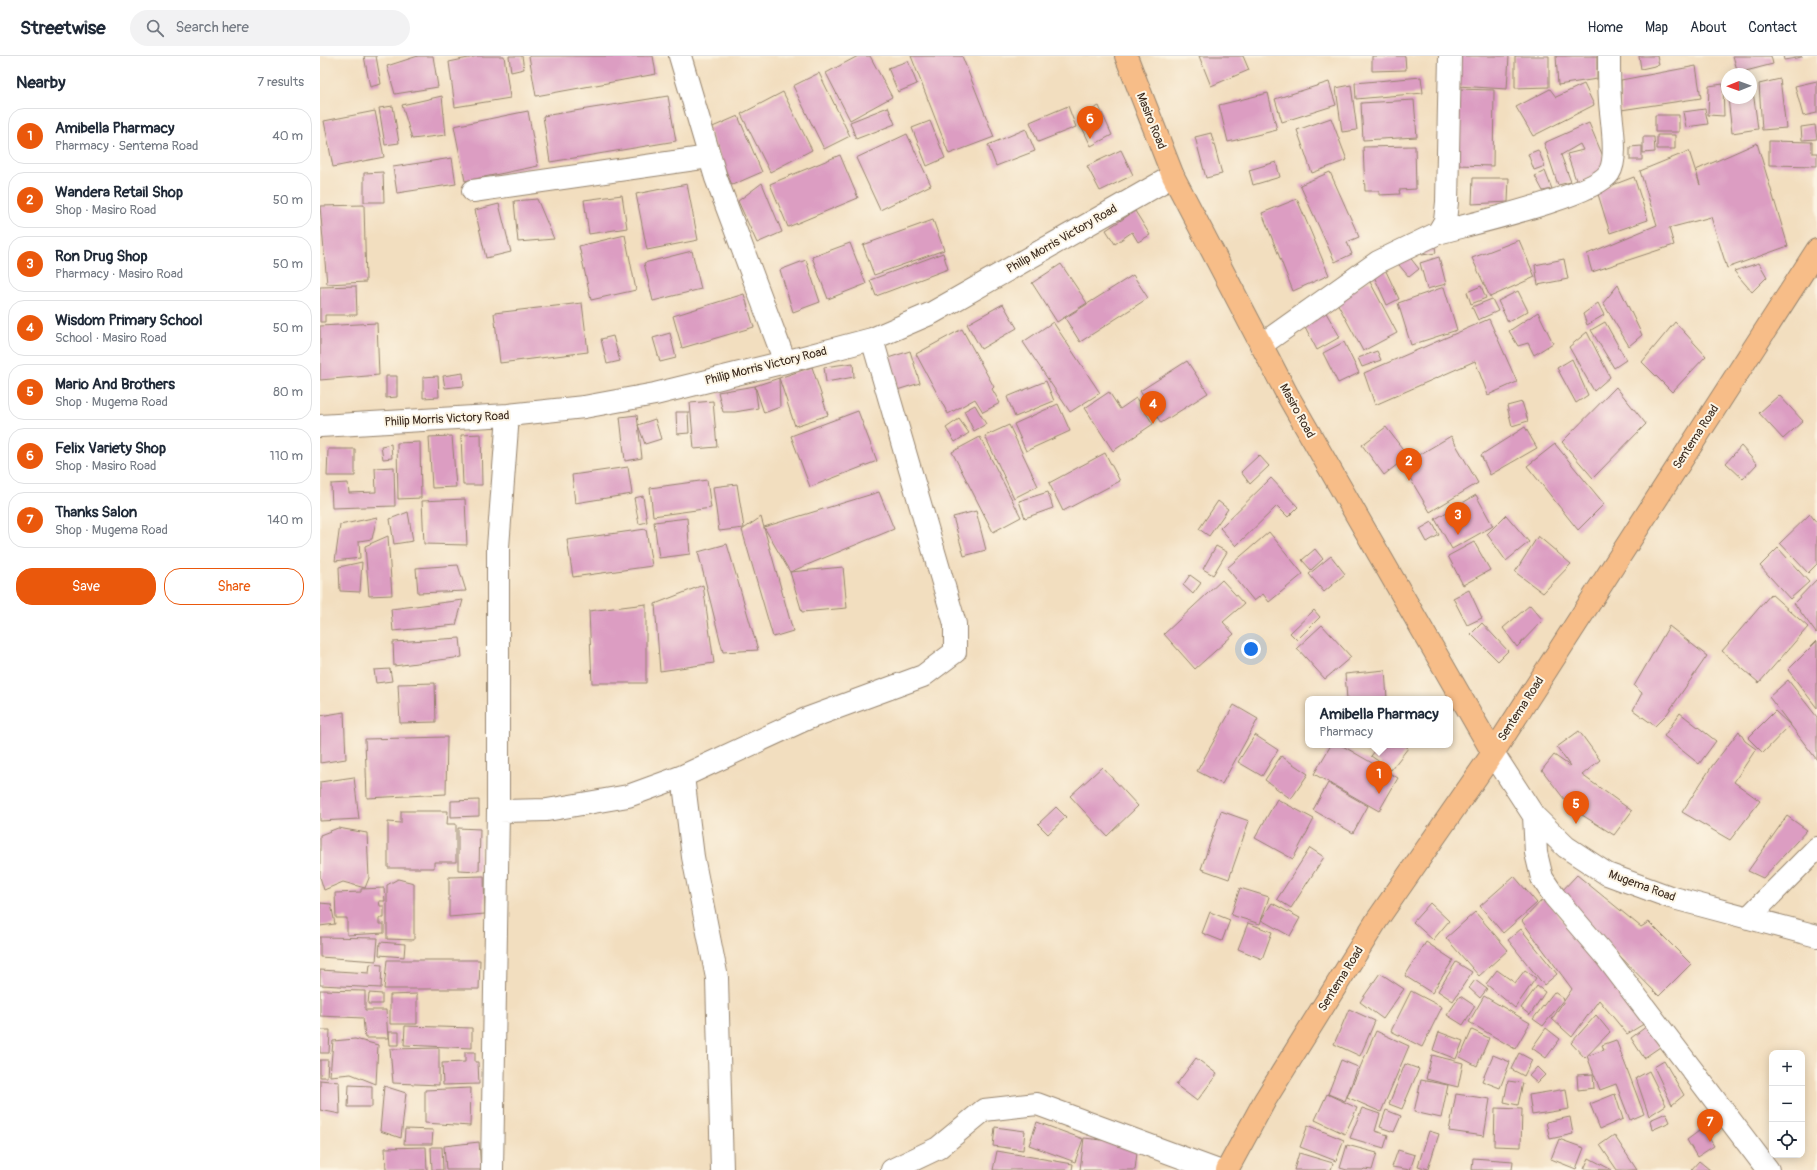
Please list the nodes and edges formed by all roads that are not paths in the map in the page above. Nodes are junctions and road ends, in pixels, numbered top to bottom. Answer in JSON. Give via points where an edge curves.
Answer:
{"nodes":[{"id":1,"x":680,"y":56,"type":"edge"},
{"id":2,"x":1126,"y":56,"type":"edge"},
{"id":3,"x":1450,"y":56,"type":"edge"},
{"id":4,"x":1609,"y":56,"type":"edge"},
{"id":5,"x":709,"y":157,"type":"junction"},
{"id":6,"x":1173,"y":176,"type":"junction"},
{"id":7,"x":473,"y":191,"type":"dead end"},
{"id":8,"x":1438,"y":233,"type":"junction"},
{"id":9,"x":1817,"y":250,"type":"edge"},
{"id":10,"x":872,"y":339,"type":"junction"},
{"id":11,"x":1261,"y":345,"type":"junction"},
{"id":12,"x":785,"y":362,"type":"junction"},
{"id":13,"x":508,"y":415,"type":"junction"},
{"id":14,"x":320,"y":426,"type":"edge"},
{"id":15,"x":1493,"y":752,"type":"junction"},
{"id":16,"x":683,"y":776,"type":"junction"},
{"id":17,"x":498,"y":810,"type":"junction"},
{"id":18,"x":1534,"y":816,"type":"junction"},
{"id":19,"x":1817,"y":848,"type":"edge"},
{"id":20,"x":1748,"y":918,"type":"junction"},
{"id":21,"x":1817,"y":936,"type":"edge"},
{"id":22,"x":492,"y":1170,"type":"edge"},
{"id":23,"x":722,"y":1170,"type":"edge"},
{"id":24,"x":892,"y":1170,"type":"edge"},
{"id":25,"x":1216,"y":1170,"type":"edge"},
{"id":26,"x":1228,"y":1170,"type":"edge"},
{"id":27,"x":1768,"y":1170,"type":"edge"}],
"edges":[{"from":1,"to":5,"type":"street"},
{"from":2,"to":6,"type":"main road","name":"Masiro Road"},
{"from":3,"to":8,"type":"street","via":[[1447,202],[1445,221]]},
{"from":4,"to":8,"type":"street","via":[[1615,151],[1609,173],[1599,182],[1567,197]]},
{"from":5,"to":7,"type":"street"},
{"from":5,"to":12,"type":"street"},
{"from":6,"to":10,"type":"street","name":"Philip Morris Victory Road","via":[[932,313]]},
{"from":6,"to":11,"type":"main road","name":"Masiro Road"},
{"from":8,"to":11,"type":"street","via":[[1378,262]]},
{"from":9,"to":15,"type":"main road","name":"Sentema Road"},
{"from":10,"to":12,"type":"street","name":"Philip Morris Victory Road"},
{"from":10,"to":16,"type":"street","via":[[955,624],[956,652],[923,676],[806,719]]},
{"from":11,"to":15,"type":"main road","name":"Masiro Road"},
{"from":12,"to":13,"type":"street","name":"Philip Morris Victory Road","via":[[655,394],[584,407]]},
{"from":13,"to":14,"type":"street","name":"Philip Morris Victory Road"},
{"from":13,"to":17,"type":"street","via":[[498,547]]},
{"from":15,"to":18,"type":"street","name":"Mugema Road"},
{"from":15,"to":26,"type":"main road","name":"Sentema Road","via":[[1377,920],[1265,1100]]},
{"from":16,"to":17,"type":"street","via":[[628,796],[547,810]]},
{"from":16,"to":23,"type":"street","via":[[694,857],[717,978]]},
{"from":17,"to":22,"type":"street"},
{"from":18,"to":20,"type":"street","name":"Mugema Road","via":[[1566,847],[1607,874],[1670,897]]},
{"from":18,"to":27,"type":"street","via":[[1536,853],[1542,878],[1554,896],[1608,958]]},
{"from":19,"to":20,"type":"street"},
{"from":20,"to":21,"type":"street","name":"Mugema Road"},
{"from":24,"to":25,"type":"street","via":[[938,1148],[984,1110],[1037,1104]]}]}
